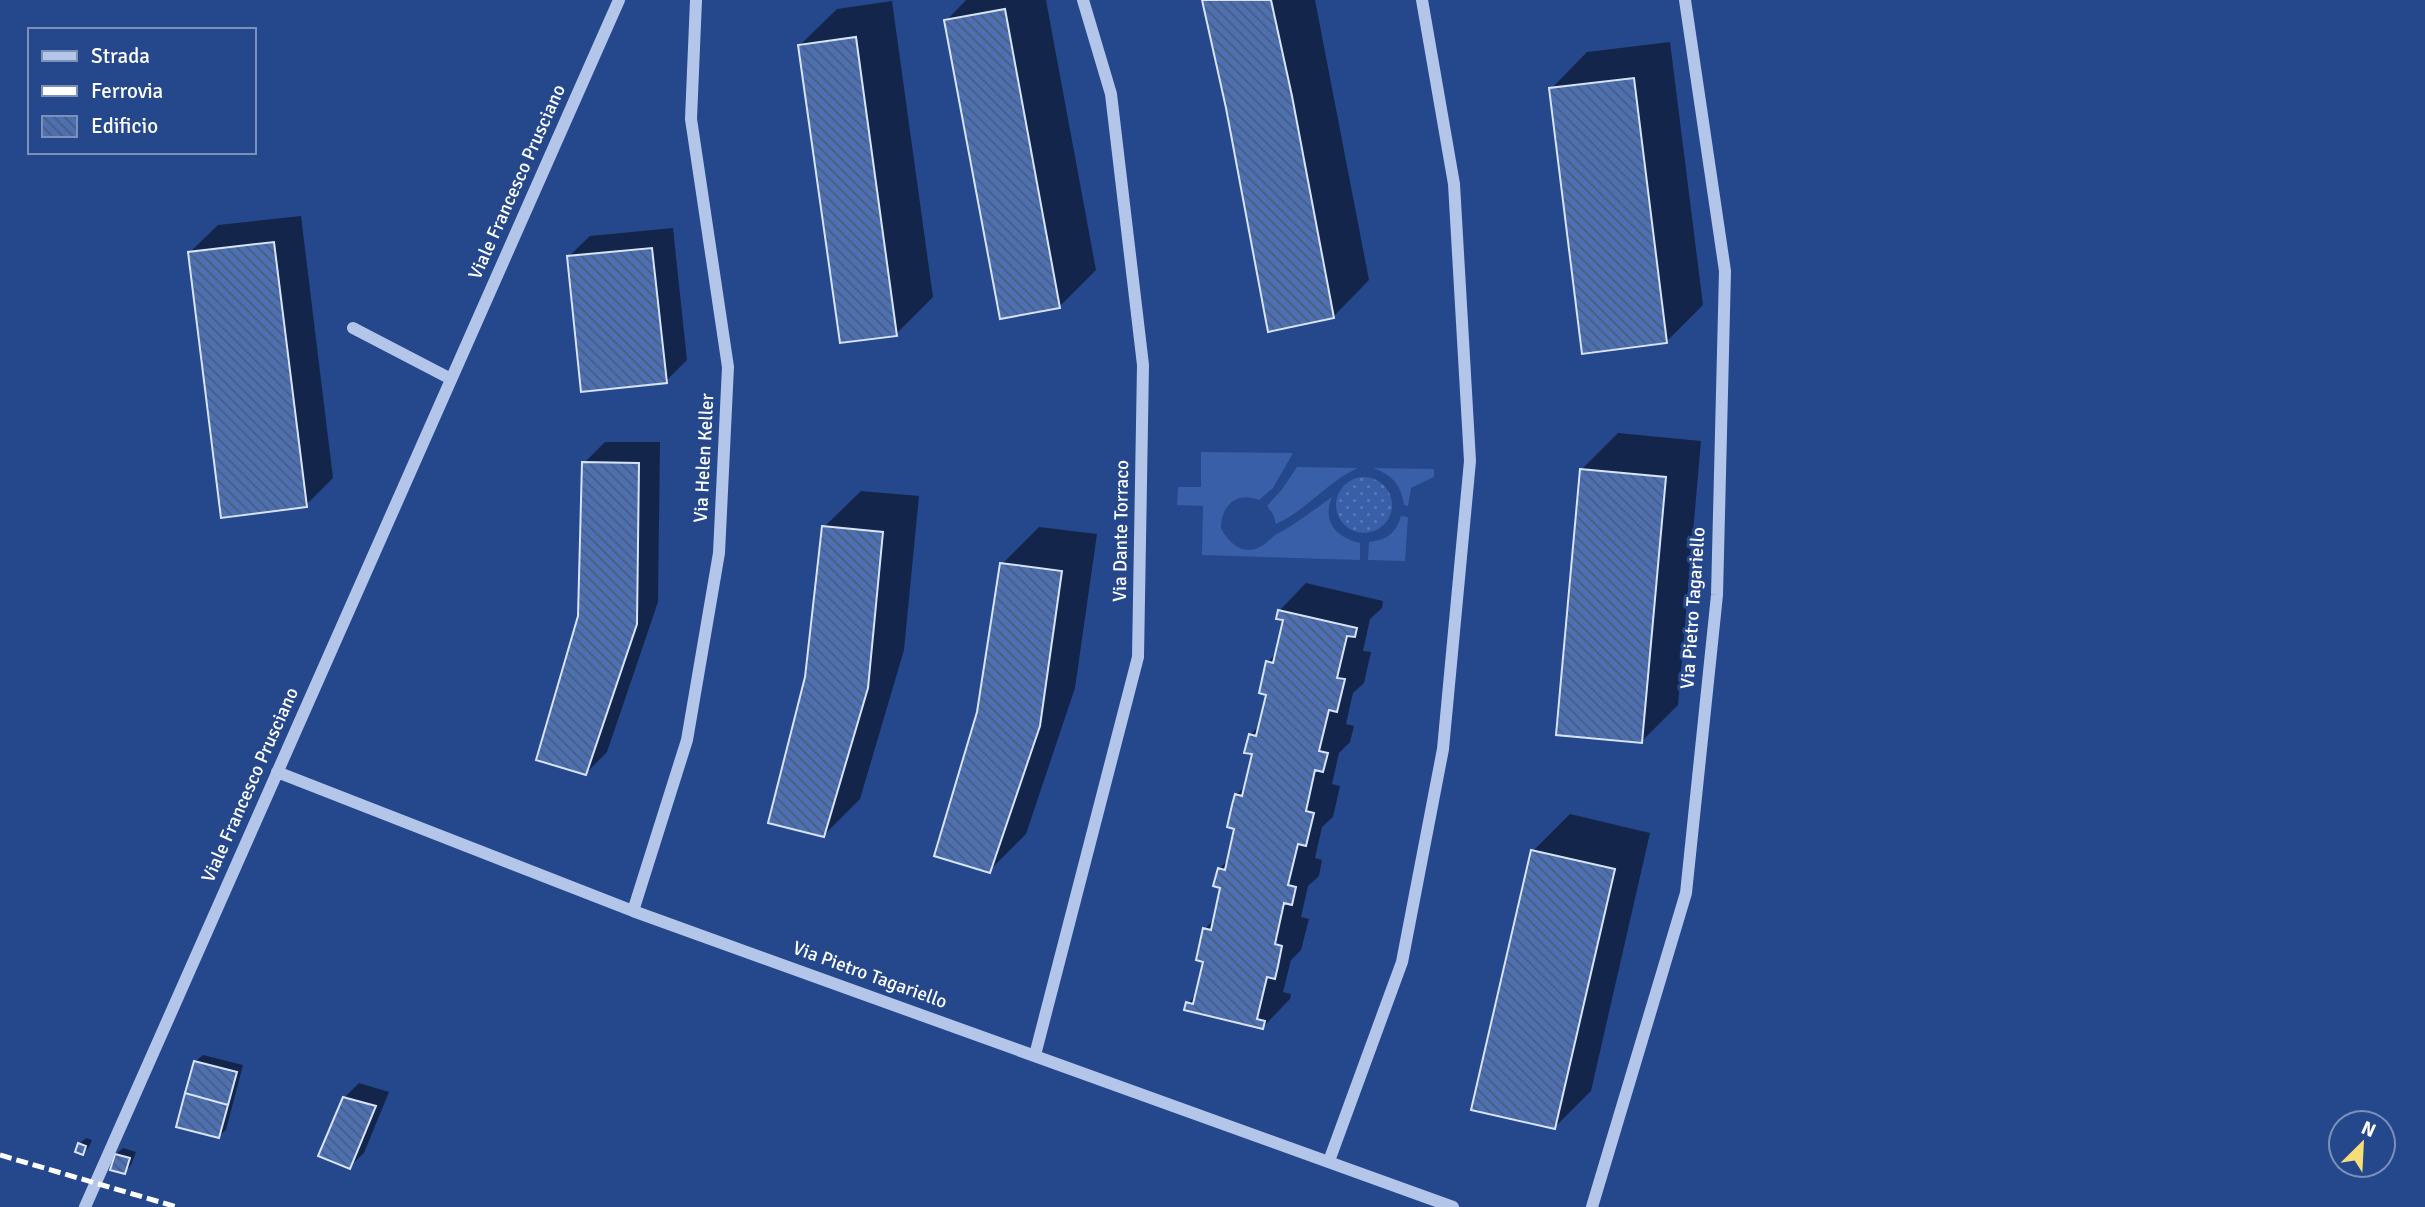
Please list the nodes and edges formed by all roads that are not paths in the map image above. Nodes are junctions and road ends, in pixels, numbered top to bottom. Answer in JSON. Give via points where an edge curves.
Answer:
{"nodes":[{"id":1,"x":619,"y":0,"type":"edge"},
{"id":2,"x":696,"y":0,"type":"edge"},
{"id":3,"x":1083,"y":0,"type":"edge"},
{"id":4,"x":1422,"y":0,"type":"edge"},
{"id":5,"x":1685,"y":0,"type":"edge"},
{"id":6,"x":353,"y":328,"type":"dead end"},
{"id":7,"x":451,"y":379,"type":"junction"},
{"id":8,"x":277,"y":772,"type":"junction"},
{"id":9,"x":633,"y":911,"type":"junction"},
{"id":10,"x":1035,"y":1055,"type":"junction"},
{"id":11,"x":1329,"y":1161,"type":"junction"},
{"id":12,"x":85,"y":1207,"type":"edge"},
{"id":13,"x":1453,"y":1207,"type":"edge"},
{"id":14,"x":1592,"y":1207,"type":"edge"}],
"edges":[{"from":1,"to":7,"type":"street","name":"Viale Francesco Prusciano"},
{"from":2,"to":9,"type":"street","name":"Via Helen Keller","via":[[691,119],[728,367],[719,553],[687,740]]},
{"from":3,"to":10,"type":"street","name":"Via Dante Torraco","via":[[1111,94],[1143,365],[1138,657]]},
{"from":4,"to":11,"type":"street","via":[[1454,184],[1470,461],[1443,749],[1402,962]]},
{"from":5,"to":14,"type":"street","name":"Via Pietro Tagariello","via":[[1725,271],[1717,595],[1686,893]]},
{"from":6,"to":7,"type":"street"},
{"from":7,"to":8,"type":"street","name":"Viale Francesco Prusciano"},
{"from":8,"to":9,"type":"street","name":"Via Pietro Tagariello"},
{"from":8,"to":12,"type":"street","name":"Viale Francesco Prusciano"},
{"from":9,"to":10,"type":"street","name":"Via Pietro Tagariello"},
{"from":10,"to":11,"type":"street","name":"Via Pietro Tagariello"},
{"from":11,"to":13,"type":"street","name":"Via Pietro Tagariello"}]}
